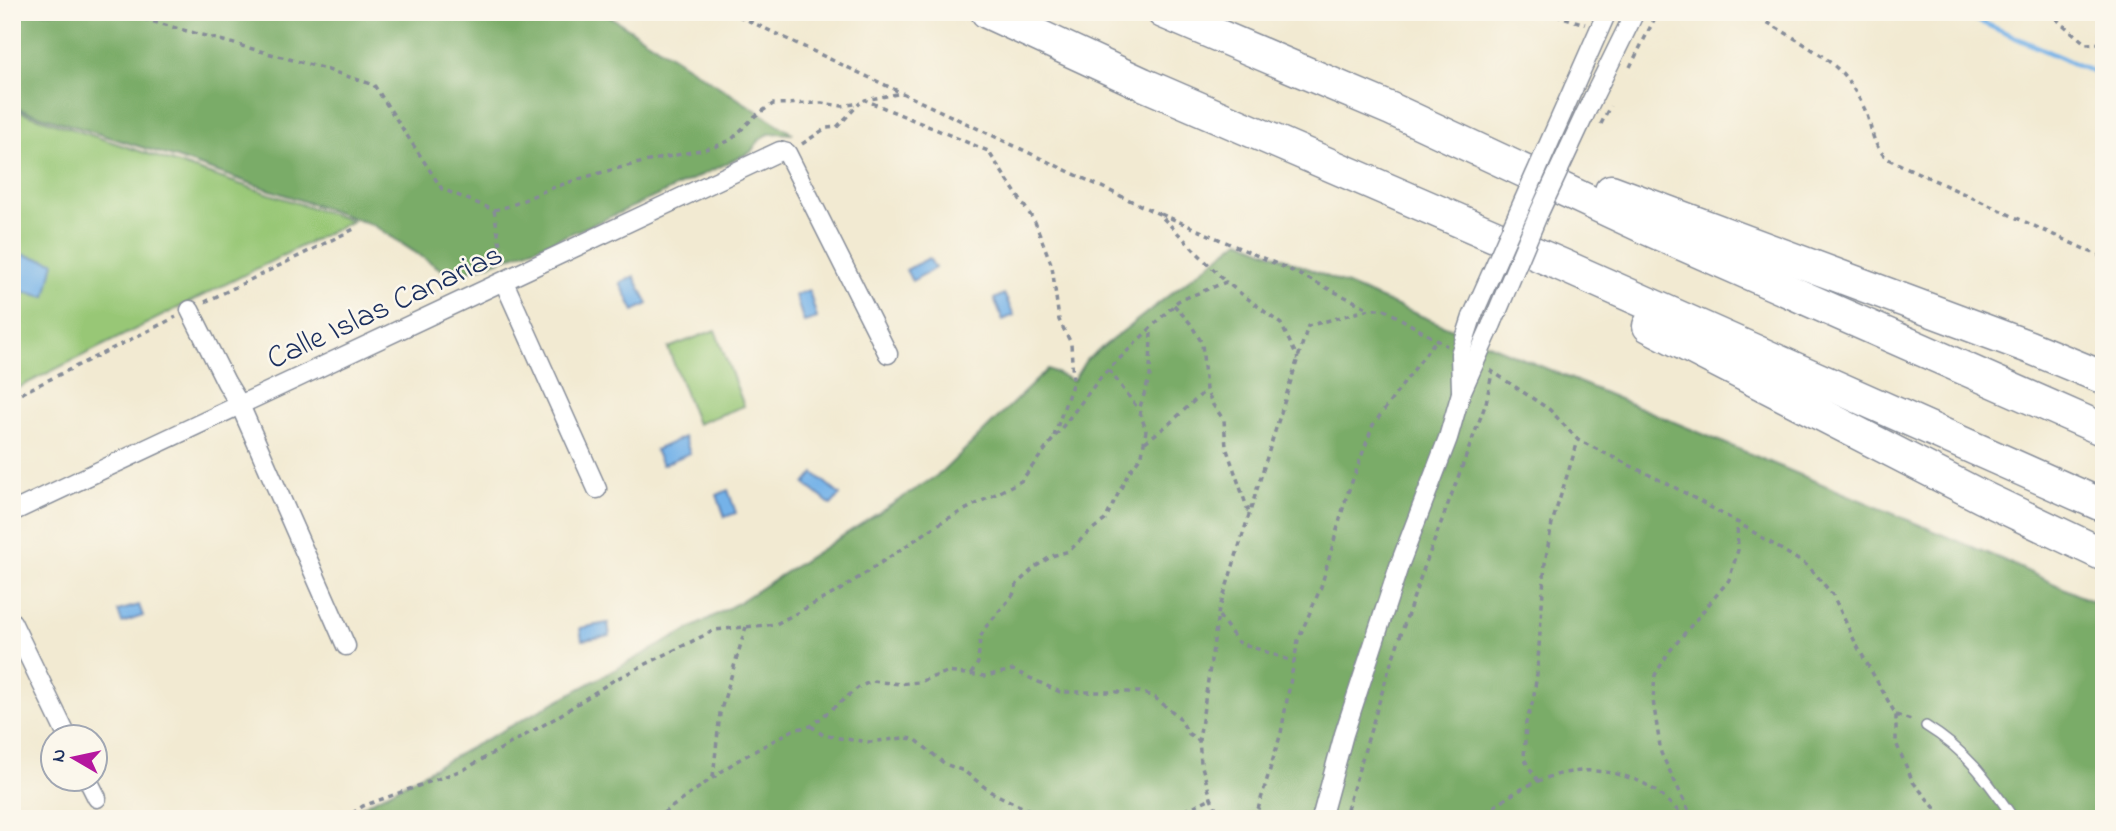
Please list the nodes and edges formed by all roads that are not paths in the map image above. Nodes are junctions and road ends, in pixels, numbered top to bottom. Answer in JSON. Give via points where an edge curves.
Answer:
{"nodes":[{"id":1,"x":987,"y":12,"type":"edge"},
{"id":2,"x":1163,"y":12,"type":"edge"},
{"id":3,"x":1608,"y":12,"type":"edge"},
{"id":4,"x":1634,"y":12,"type":"edge"},
{"id":5,"x":1143,"y":84,"type":"junction"},
{"id":6,"x":1391,"y":109,"type":"junction"},
{"id":7,"x":504,"y":282,"type":"junction"},
{"id":8,"x":190,"y":310,"type":"dead end"},
{"id":9,"x":888,"y":355,"type":"dead end"},
{"id":10,"x":2104,"y":378,"type":"edge"},
{"id":11,"x":1461,"y":393,"type":"junction"},
{"id":12,"x":240,"y":405,"type":"junction"},
{"id":13,"x":2104,"y":430,"type":"edge"},
{"id":14,"x":597,"y":489,"type":"dead end"},
{"id":15,"x":2104,"y":506,"type":"edge"},
{"id":16,"x":12,"y":512,"type":"edge"},
{"id":17,"x":2104,"y":555,"type":"edge"},
{"id":18,"x":12,"y":622,"type":"edge"},
{"id":19,"x":346,"y":646,"type":"dead end"},
{"id":20,"x":60,"y":722,"type":"edge"},
{"id":21,"x":1926,"y":726,"type":"road end"},
{"id":22,"x":94,"y":792,"type":"edge"},
{"id":23,"x":97,"y":798,"type":"dead end"},
{"id":24,"x":1321,"y":819,"type":"edge"},
{"id":25,"x":2014,"y":819,"type":"edge"}],
"edges":[{"from":1,"to":5,"type":"highway"},
{"from":2,"to":6,"type":"highway"},
{"from":3,"to":11,"type":"street","bridge":true,"via":[[1472,317],[1460,354]]},
{"from":4,"to":11,"type":"street","bridge":true},
{"from":5,"to":15,"type":"highway"},
{"from":5,"to":17,"type":"highway","via":[[1244,141],[1605,304]]},
{"from":6,"to":10,"type":"highway"},
{"from":6,"to":13,"type":"highway","via":[[1648,229]]},
{"from":7,"to":9,"type":"street","name":"Calle Islas Canarias","via":[[780,150],[787,153]]},
{"from":7,"to":12,"type":"street","name":"Calle Islas Canarias"},
{"from":7,"to":14,"type":"street"},
{"from":8,"to":12,"type":"street"},
{"from":11,"to":24,"type":"street","via":[[1367,658]]},
{"from":12,"to":16,"type":"street","name":"Calle Islas Canarias"},
{"from":12,"to":19,"type":"street"},
{"from":18,"to":20,"type":"street"},
{"from":21,"to":25,"type":"lane","via":[[1950,741],[1987,779]]},
{"from":22,"to":23,"type":"street"}]}
